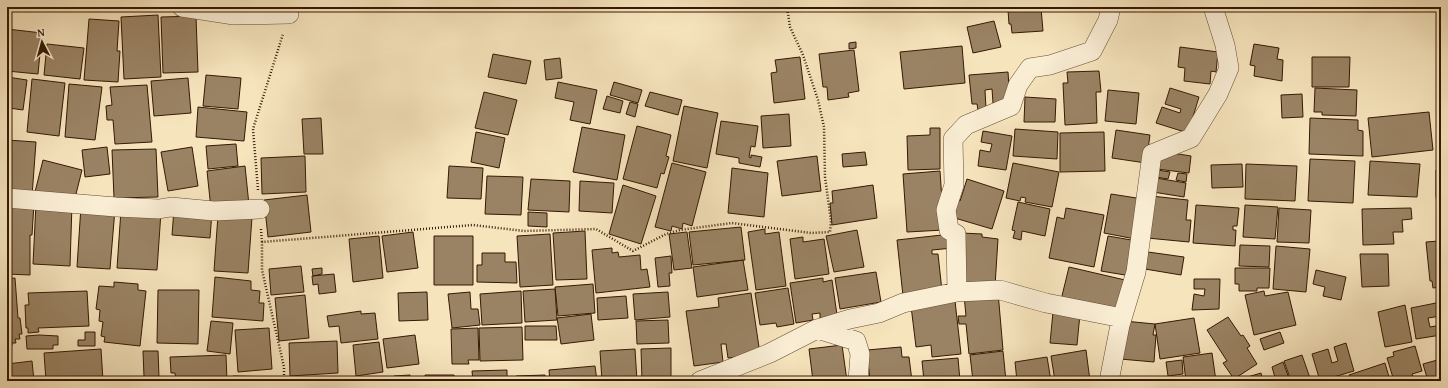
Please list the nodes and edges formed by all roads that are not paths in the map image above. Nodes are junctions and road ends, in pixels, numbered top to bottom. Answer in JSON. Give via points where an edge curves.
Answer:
{"nodes":[{"id":1,"x":182,"y":7,"type":"edge"},
{"id":2,"x":1111,"y":7,"type":"edge"},
{"id":3,"x":1213,"y":7,"type":"edge"},
{"id":4,"x":289,"y":14,"type":"road end"},
{"id":5,"x":7,"y":198,"type":"edge"},
{"id":6,"x":260,"y":209,"type":"road end"},
{"id":7,"x":957,"y":292,"type":"junction"},
{"id":8,"x":1122,"y":318,"type":"junction"},
{"id":9,"x":817,"y":329,"type":"junction"},
{"id":10,"x":700,"y":381,"type":"edge"},
{"id":11,"x":858,"y":381,"type":"edge"},
{"id":12,"x":1109,"y":381,"type":"edge"}],
"edges":[{"from":1,"to":4,"type":"street","via":[[234,15]]},
{"from":2,"to":7,"type":"street","via":[[1108,20],[1092,51],[1050,65],[1030,68],[1018,84],[1012,106],[966,125],[953,139],[954,185],[946,210],[949,230],[956,234]]},
{"from":3,"to":8,"type":"street","via":[[1229,68],[1218,94],[1191,138],[1152,154],[1136,272]]},
{"from":5,"to":6,"type":"street","via":[[116,207],[171,207],[214,211]]},
{"from":7,"to":8,"type":"street","via":[[1000,290],[1046,303]]},
{"from":7,"to":9,"type":"street","via":[[902,304],[879,313],[850,318]]},
{"from":8,"to":12,"type":"street"},
{"from":9,"to":10,"type":"street","via":[[770,353]]},
{"from":9,"to":11,"type":"street","via":[[856,341],[860,354]]}]}
